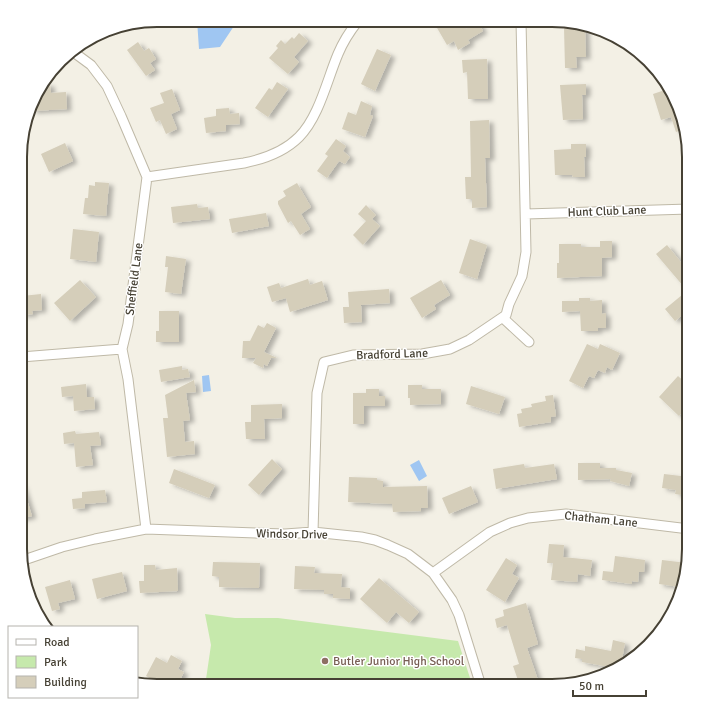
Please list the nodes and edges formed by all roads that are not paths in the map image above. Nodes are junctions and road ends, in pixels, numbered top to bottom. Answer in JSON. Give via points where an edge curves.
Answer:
{"nodes":[{"id":1,"x":354,"y":27,"type":"edge"},
{"id":2,"x":521,"y":27,"type":"edge"},
{"id":3,"x":77,"y":55,"type":"edge"},
{"id":4,"x":147,"y":177,"type":"junction"},
{"id":5,"x":682,"y":209,"type":"edge"},
{"id":6,"x":526,"y":214,"type":"junction"},
{"id":7,"x":502,"y":318,"type":"junction"},
{"id":8,"x":529,"y":342,"type":"dead end"},
{"id":9,"x":122,"y":349,"type":"junction"},
{"id":10,"x":27,"y":357,"type":"edge"},
{"id":11,"x":682,"y":528,"type":"edge"},
{"id":12,"x":146,"y":529,"type":"junction"},
{"id":13,"x":313,"y":532,"type":"junction"},
{"id":14,"x":27,"y":559,"type":"edge"},
{"id":15,"x":434,"y":573,"type":"junction"},
{"id":16,"x":479,"y":679,"type":"edge"}],
"edges":[{"from":1,"to":4,"type":"street","via":[[340,48],[316,111],[299,137],[259,160]]},
{"from":2,"to":6,"type":"street"},
{"from":3,"to":4,"type":"street","name":"Sheffield Lane","via":[[91,65],[107,86]]},
{"from":4,"to":9,"type":"street","name":"Sheffield Lane","via":[[128,324]]},
{"from":5,"to":6,"type":"street","name":"Hunt Club Lane"},
{"from":6,"to":7,"type":"street","via":[[522,276],[506,315]]},
{"from":7,"to":8,"type":"street"},
{"from":7,"to":13,"type":"street","name":"Bradford Lane","via":[[469,340],[440,352],[353,355],[324,362],[317,392]]},
{"from":9,"to":10,"type":"street"},
{"from":9,"to":12,"type":"street","name":"Sheffield Lane"},
{"from":11,"to":15,"type":"street","name":"Chatham Lane","via":[[566,514],[528,518],[490,532]]},
{"from":12,"to":13,"type":"street","name":"Windsor Drive","via":[[285,534]]},
{"from":12,"to":14,"type":"street","name":"Windsor Drive","via":[[69,545]]},
{"from":13,"to":15,"type":"street","name":"Windsor Drive","via":[[375,540],[408,554]]},
{"from":15,"to":16,"type":"street","name":"Windsor Drive","via":[[459,615]]}]}
